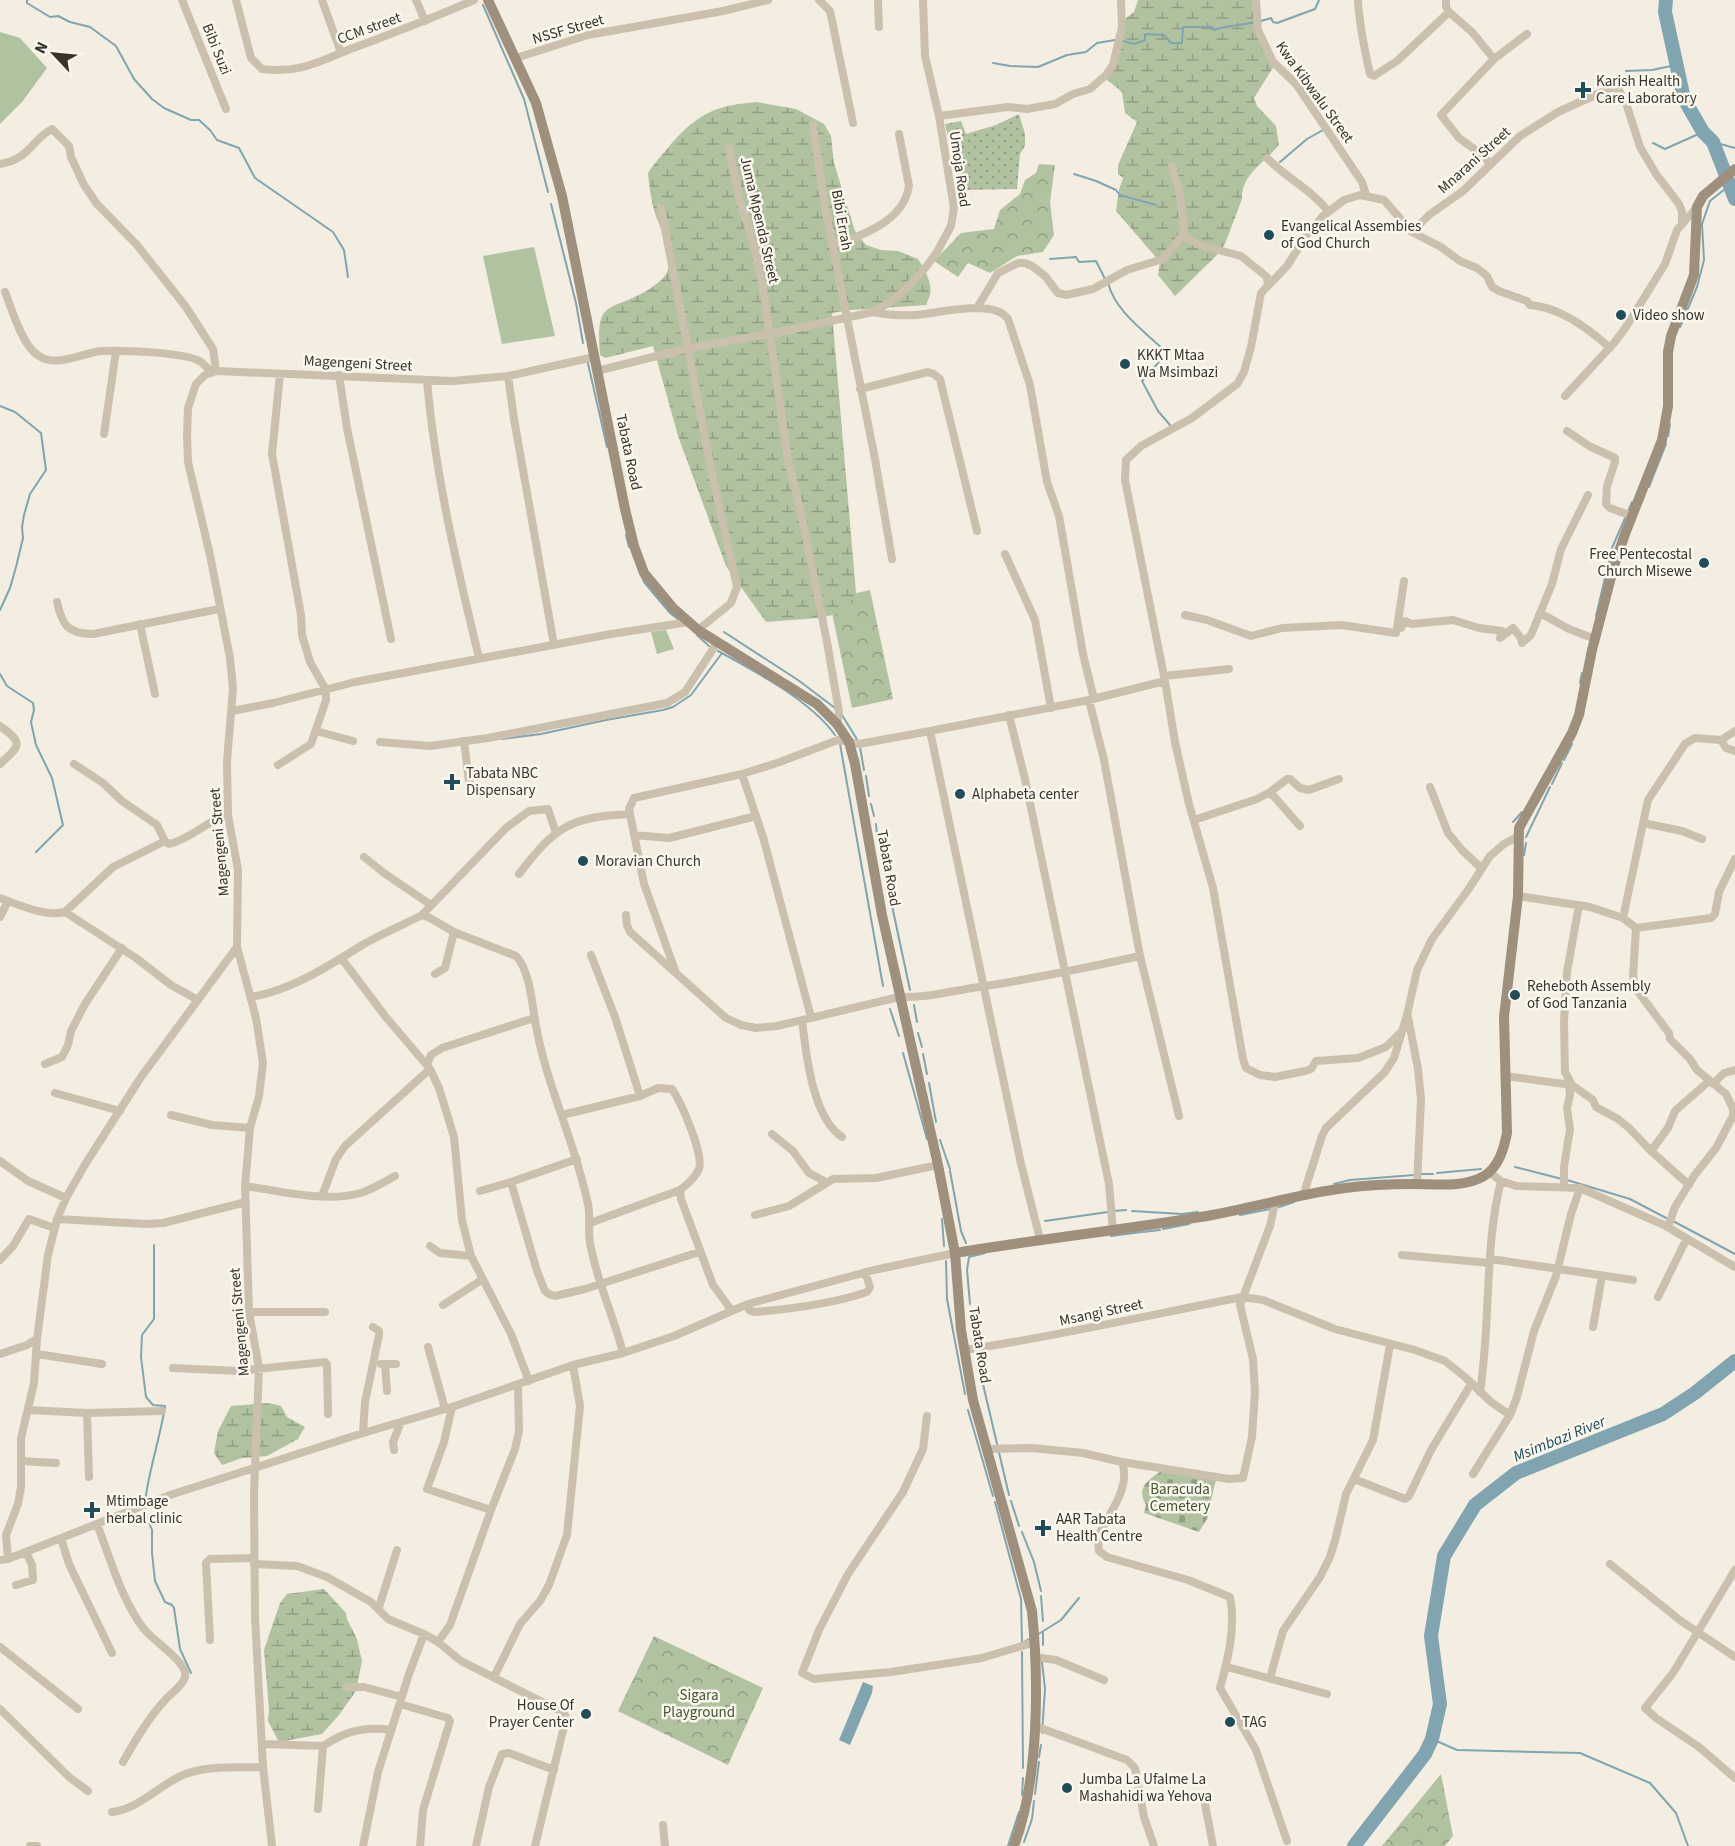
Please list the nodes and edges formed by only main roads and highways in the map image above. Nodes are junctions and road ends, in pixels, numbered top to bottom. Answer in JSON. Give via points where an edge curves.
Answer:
{"nodes":[{"id":1,"x":488,"y":0,"type":"edge"},
{"id":2,"x":1735,"y":170,"type":"edge"},
{"id":3,"x":955,"y":1253,"type":"junction"},
{"id":4,"x":1014,"y":1846,"type":"edge"}],
"edges":[{"from":1,"to":3,"type":"main road","name":"Tabata Road","via":[[543,122],[639,563],[657,590],[698,630],[817,704],[837,723],[849,742]]},
{"from":2,"to":3,"type":"main road","via":[[1703,196],[1697,207],[1695,275],[1671,336],[1662,440],[1614,566],[1572,733],[1519,828],[1518,896],[1504,1017],[1507,1133],[1503,1152],[1489,1173],[1457,1184],[1359,1186],[1304,1193],[1209,1216]]},
{"from":3,"to":4,"type":"main road","name":"Tabata Road","via":[[961,1330],[973,1400],[1026,1586],[1035,1642],[1035,1726],[1027,1803]]}]}
